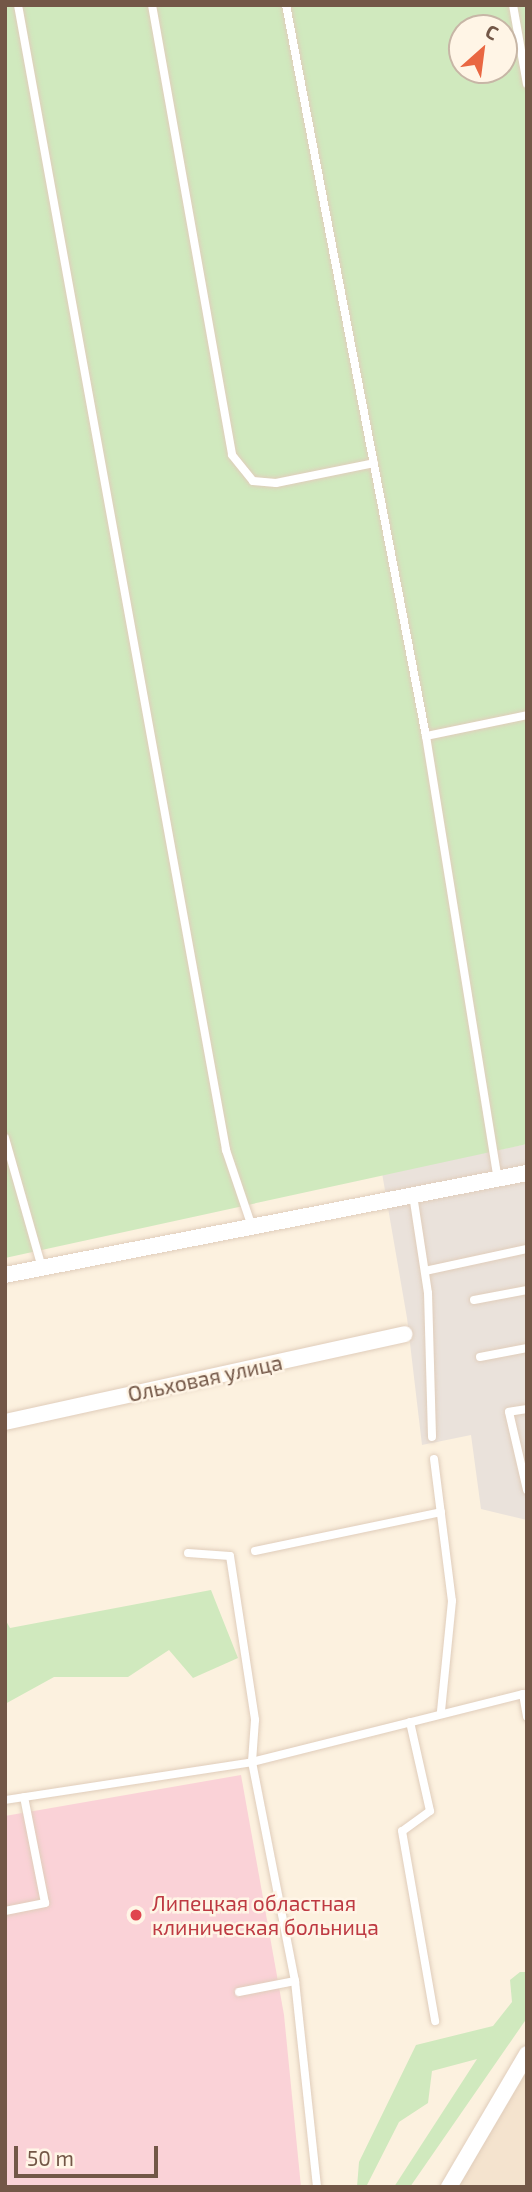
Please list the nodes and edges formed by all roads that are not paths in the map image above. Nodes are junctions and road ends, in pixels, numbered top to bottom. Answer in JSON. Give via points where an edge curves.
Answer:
{"nodes":[{"id":1,"x":18,"y":5,"type":"edge"},
{"id":2,"x":152,"y":5,"type":"edge"},
{"id":3,"x":286,"y":5,"type":"edge"},
{"id":4,"x":513,"y":5,"type":"edge"},
{"id":5,"x":527,"y":84,"type":"edge"},
{"id":6,"x":374,"y":463,"type":"junction"},
{"id":7,"x":527,"y":715,"type":"edge"},
{"id":8,"x":426,"y":736,"type":"junction"},
{"id":9,"x":5,"y":1138,"type":"edge"},
{"id":10,"x":527,"y":1173,"type":"edge"},
{"id":11,"x":498,"y":1179,"type":"junction"},
{"id":12,"x":419,"y":1194,"type":"junction"},
{"id":13,"x":252,"y":1227,"type":"junction"},
{"id":14,"x":527,"y":1249,"type":"edge"},
{"id":15,"x":42,"y":1268,"type":"junction"},
{"id":16,"x":425,"y":1271,"type":"junction"},
{"id":17,"x":5,"y":1275,"type":"edge"},
{"id":18,"x":527,"y":1290,"type":"edge"},
{"id":19,"x":474,"y":1300,"type":"dead end"},
{"id":20,"x":404,"y":1334,"type":"dead end"},
{"id":21,"x":527,"y":1348,"type":"edge"},
{"id":22,"x":480,"y":1357,"type":"dead end"},
{"id":23,"x":527,"y":1409,"type":"edge"},
{"id":24,"x":5,"y":1422,"type":"edge"},
{"id":25,"x":432,"y":1437,"type":"dead end"},
{"id":26,"x":434,"y":1459,"type":"dead end"},
{"id":27,"x":527,"y":1490,"type":"edge"},
{"id":28,"x":441,"y":1512,"type":"junction"},
{"id":29,"x":255,"y":1551,"type":"dead end"},
{"id":30,"x":188,"y":1553,"type":"dead end"},
{"id":31,"x":525,"y":1691,"type":"edge"},
{"id":32,"x":441,"y":1712,"type":"junction"},
{"id":33,"x":527,"y":1717,"type":"edge"},
{"id":34,"x":410,"y":1722,"type":"junction"},
{"id":35,"x":252,"y":1762,"type":"junction"},
{"id":36,"x":24,"y":1797,"type":"junction"},
{"id":37,"x":5,"y":1800,"type":"edge"},
{"id":38,"x":5,"y":1911,"type":"edge"},
{"id":39,"x":295,"y":1981,"type":"junction"},
{"id":40,"x":239,"y":1992,"type":"dead end"},
{"id":41,"x":435,"y":2021,"type":"dead end"},
{"id":42,"x":527,"y":2054,"type":"edge"},
{"id":43,"x":317,"y":2187,"type":"edge"},
{"id":44,"x":449,"y":2187,"type":"edge"}],
"edges":[{"from":1,"to":13,"type":"lane","via":[[226,1150]]},
{"from":2,"to":6,"type":"lane","via":[[232,455],[253,481],[276,483]]},
{"from":3,"to":6,"type":"lane"},
{"from":4,"to":5,"type":"lane"},
{"from":6,"to":8,"type":"lane"},
{"from":7,"to":8,"type":"lane"},
{"from":8,"to":11,"type":"lane"},
{"from":9,"to":15,"type":"lane"},
{"from":10,"to":11,"type":"street"},
{"from":11,"to":12,"type":"street"},
{"from":12,"to":13,"type":"street"},
{"from":12,"to":16,"type":"lane"},
{"from":13,"to":15,"type":"street"},
{"from":14,"to":16,"type":"lane"},
{"from":15,"to":17,"type":"street"},
{"from":16,"to":25,"type":"lane"},
{"from":18,"to":19,"type":"lane"},
{"from":20,"to":24,"type":"street","name":"Ольховая улица"},
{"from":21,"to":22,"type":"lane"},
{"from":23,"to":27,"type":"lane","via":[[509,1412]]},
{"from":26,"to":28,"type":"lane"},
{"from":28,"to":29,"type":"lane"},
{"from":28,"to":32,"type":"lane","via":[[452,1601]]},
{"from":30,"to":35,"type":"lane","via":[[230,1556],[255,1720]]},
{"from":31,"to":32,"type":"lane"},
{"from":31,"to":33,"type":"lane"},
{"from":32,"to":34,"type":"lane"},
{"from":34,"to":35,"type":"lane"},
{"from":34,"to":41,"type":"lane","via":[[430,1811],[402,1830]]},
{"from":35,"to":36,"type":"lane"},
{"from":35,"to":39,"type":"lane"},
{"from":36,"to":37,"type":"lane"},
{"from":36,"to":38,"type":"lane","via":[[45,1903]]},
{"from":39,"to":40,"type":"lane"},
{"from":39,"to":43,"type":"lane"},
{"from":42,"to":44,"type":"street"}]}
